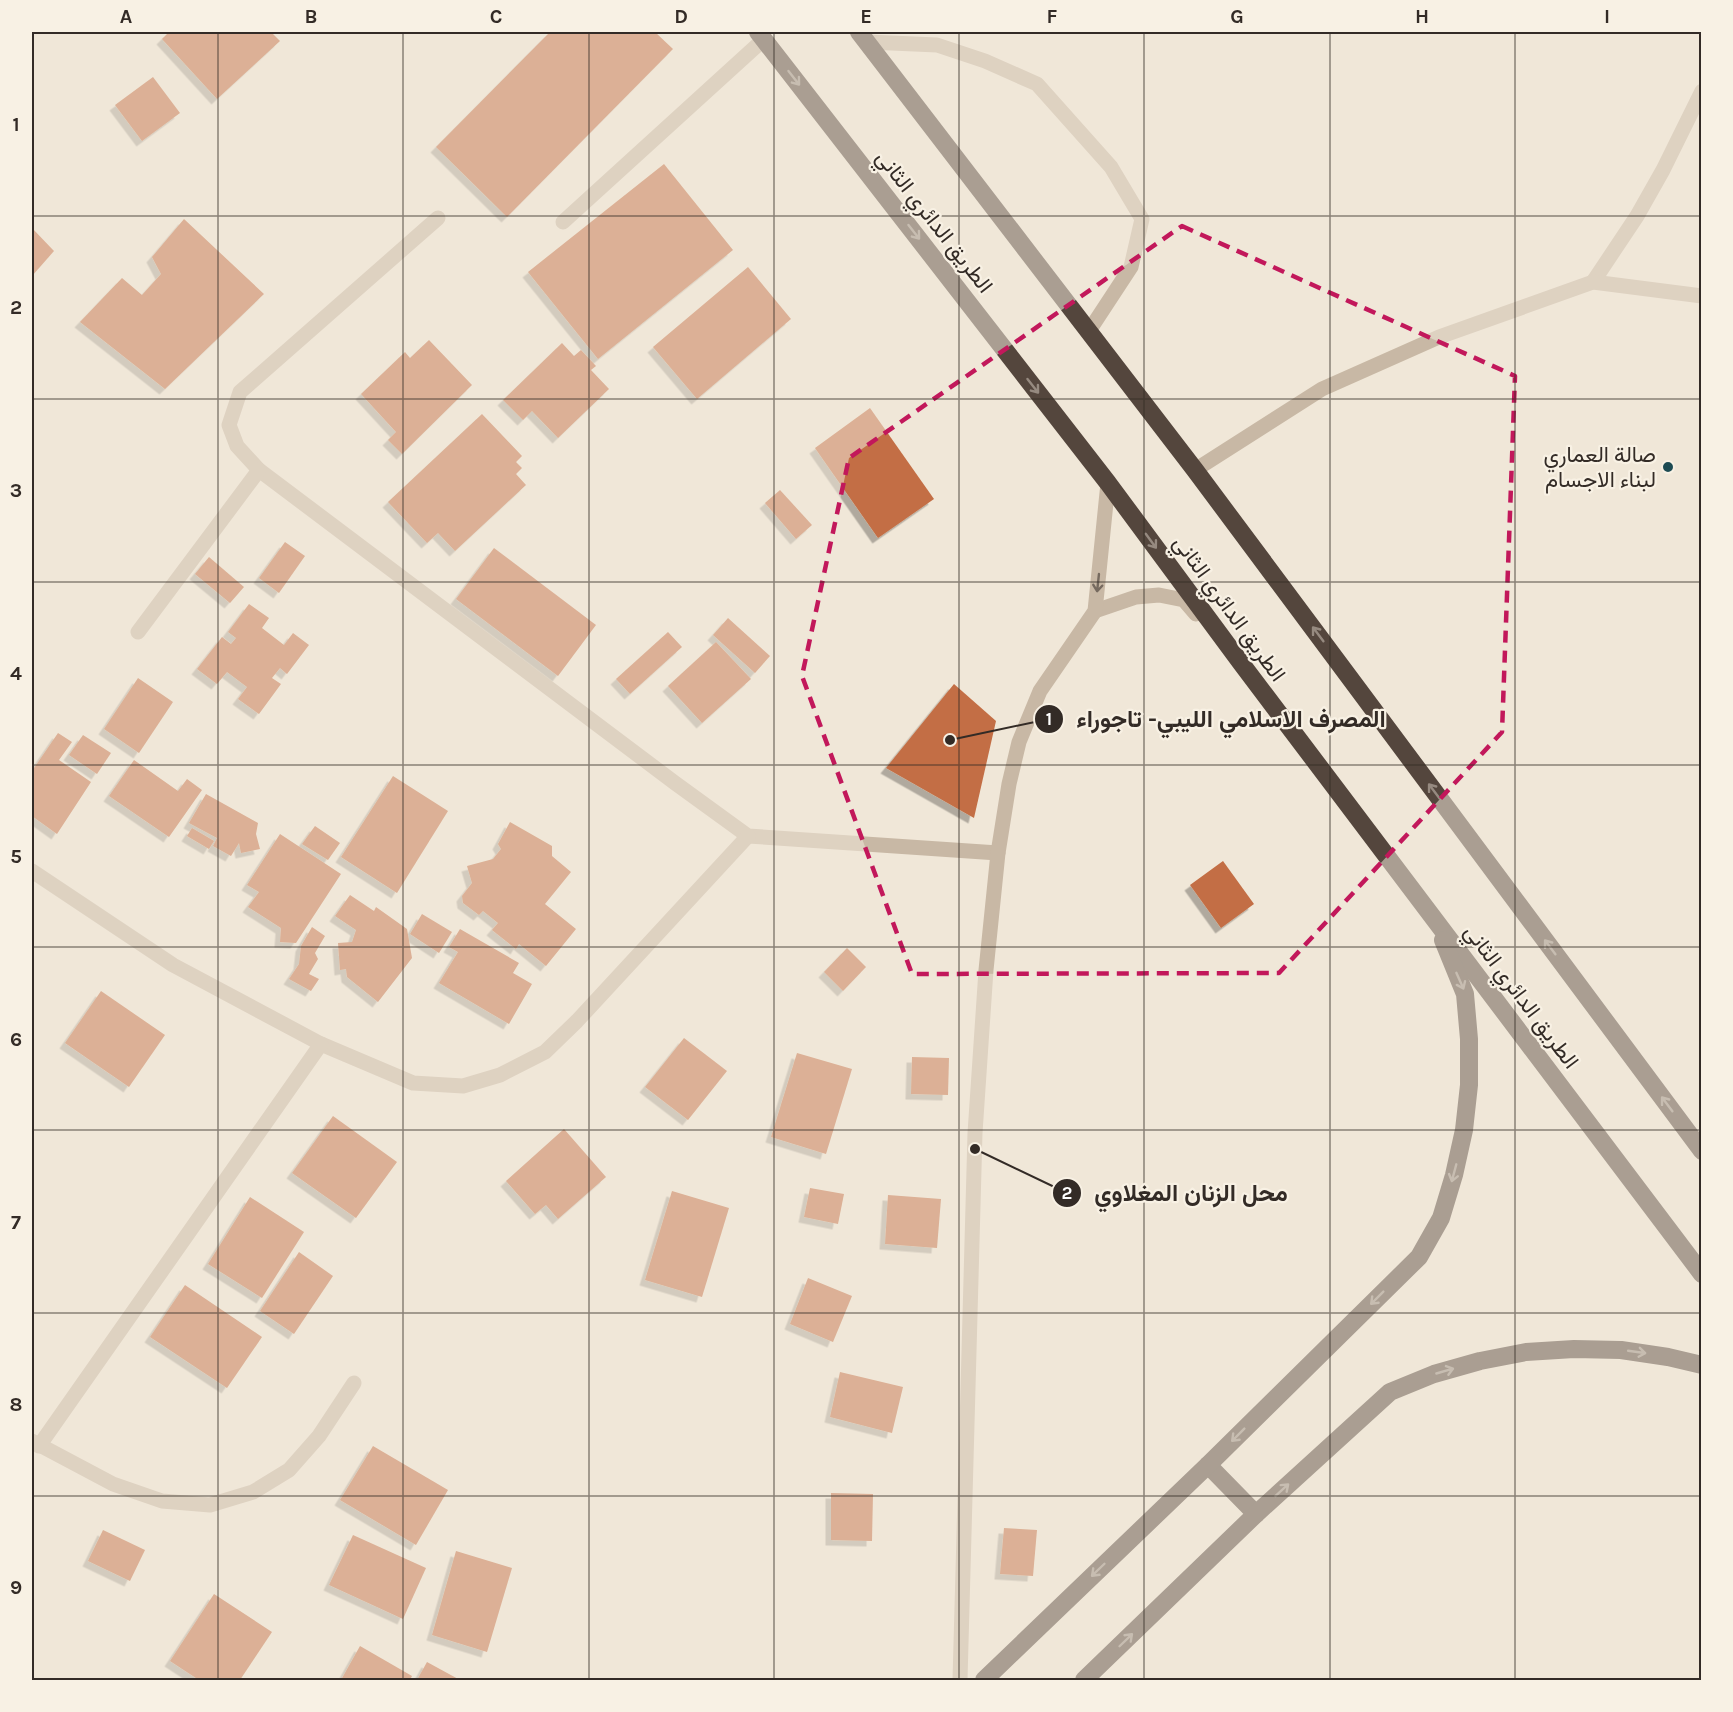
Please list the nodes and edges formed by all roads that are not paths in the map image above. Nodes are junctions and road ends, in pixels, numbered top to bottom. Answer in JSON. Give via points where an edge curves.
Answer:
{"nodes":[{"id":1,"x":761,"y":35,"type":"edge"},
{"id":2,"x":863,"y":37,"type":"edge"},
{"id":3,"x":1701,"y":91,"type":"edge"},
{"id":4,"x":438,"y":218,"type":"dead end"},
{"id":5,"x":563,"y":222,"type":"dead end"},
{"id":6,"x":1593,"y":282,"type":"junction"},
{"id":7,"x":1701,"y":296,"type":"edge"},
{"id":8,"x":1089,"y":331,"type":"junction"},
{"id":9,"x":259,"y":470,"type":"junction"},
{"id":10,"x":1195,"y":470,"type":"junction"},
{"id":11,"x":1108,"y":483,"type":"junction"},
{"id":12,"x":1095,"y":611,"type":"junction"},
{"id":13,"x":138,"y":632,"type":"dead end"},
{"id":14,"x":1241,"y":663,"type":"junction"},
{"id":15,"x":748,"y":836,"type":"junction"},
{"id":16,"x":998,"y":853,"type":"junction"},
{"id":17,"x":32,"y":871,"type":"edge"},
{"id":18,"x":1440,"y":927,"type":"junction"},
{"id":19,"x":321,"y":1044,"type":"junction"},
{"id":20,"x":1701,"y":1151,"type":"edge"},
{"id":21,"x":1701,"y":1274,"type":"edge"},
{"id":22,"x":1701,"y":1365,"type":"edge"},
{"id":23,"x":354,"y":1383,"type":"dead end"},
{"id":24,"x":35,"y":1444,"type":"edge"},
{"id":25,"x":1208,"y":1465,"type":"junction"},
{"id":26,"x":1256,"y":1514,"type":"junction"},
{"id":27,"x":960,"y":1680,"type":"edge"},
{"id":28,"x":984,"y":1680,"type":"edge"},
{"id":29,"x":1084,"y":1680,"type":"edge"}],
"edges":[{"from":1,"to":5,"type":"street"},
{"from":1,"to":11,"type":"highway","name":"الطريق الدائري الثاني","one_way":true},
{"from":2,"to":8,"type":"highway"},
{"from":2,"to":8,"type":"street","via":[[937,45],[1036,84],[1111,167],[1142,219],[1131,267]]},
{"from":3,"to":6,"type":"street","via":[[1637,216]]},
{"from":4,"to":9,"type":"street","via":[[240,392],[229,425],[237,446]]},
{"from":6,"to":7,"type":"street"},
{"from":6,"to":10,"type":"street","via":[[1439,337],[1322,389]]},
{"from":8,"to":10,"type":"highway"},
{"from":9,"to":13,"type":"street"},
{"from":9,"to":15,"type":"street"},
{"from":20,"to":10,"type":"highway","one_way":true},
{"from":11,"to":12,"type":"street","one_way":true},
{"from":11,"to":14,"type":"highway","name":"الطريق الدائري الثاني","one_way":true},
{"from":12,"to":14,"type":"street","via":[[1136,597],[1158,595],[1184,600]]},
{"from":12,"to":16,"type":"street","via":[[1040,691],[1019,742]]},
{"from":14,"to":18,"type":"highway","name":"الطريق الدائري الثاني"},
{"from":15,"to":16,"type":"street"},
{"from":15,"to":19,"type":"street","via":[[545,1052],[500,1075],[463,1086],[413,1083]]},
{"from":16,"to":27,"type":"street","via":[[975,1133]]},
{"from":17,"to":19,"type":"street","via":[[173,965]]},
{"from":18,"to":21,"type":"highway","name":"الطريق الدائري الثاني"},
{"from":18,"to":25,"type":"highway","one_way":true,"via":[[1465,994],[1469,1040],[1464,1130],[1441,1218],[1419,1257]]},
{"from":19,"to":24,"type":"street"},
{"from":26,"to":22,"type":"highway","one_way":true,"via":[[1390,1392],[1434,1374],[1526,1352],[1574,1349],[1621,1350]]},
{"from":23,"to":24,"type":"street","via":[[319,1436],[289,1470],[253,1492],[210,1505],[162,1501],[113,1484]]},
{"from":25,"to":26,"type":"highway"},
{"from":25,"to":28,"type":"highway","one_way":true},
{"from":29,"to":26,"type":"highway","one_way":true}]}
